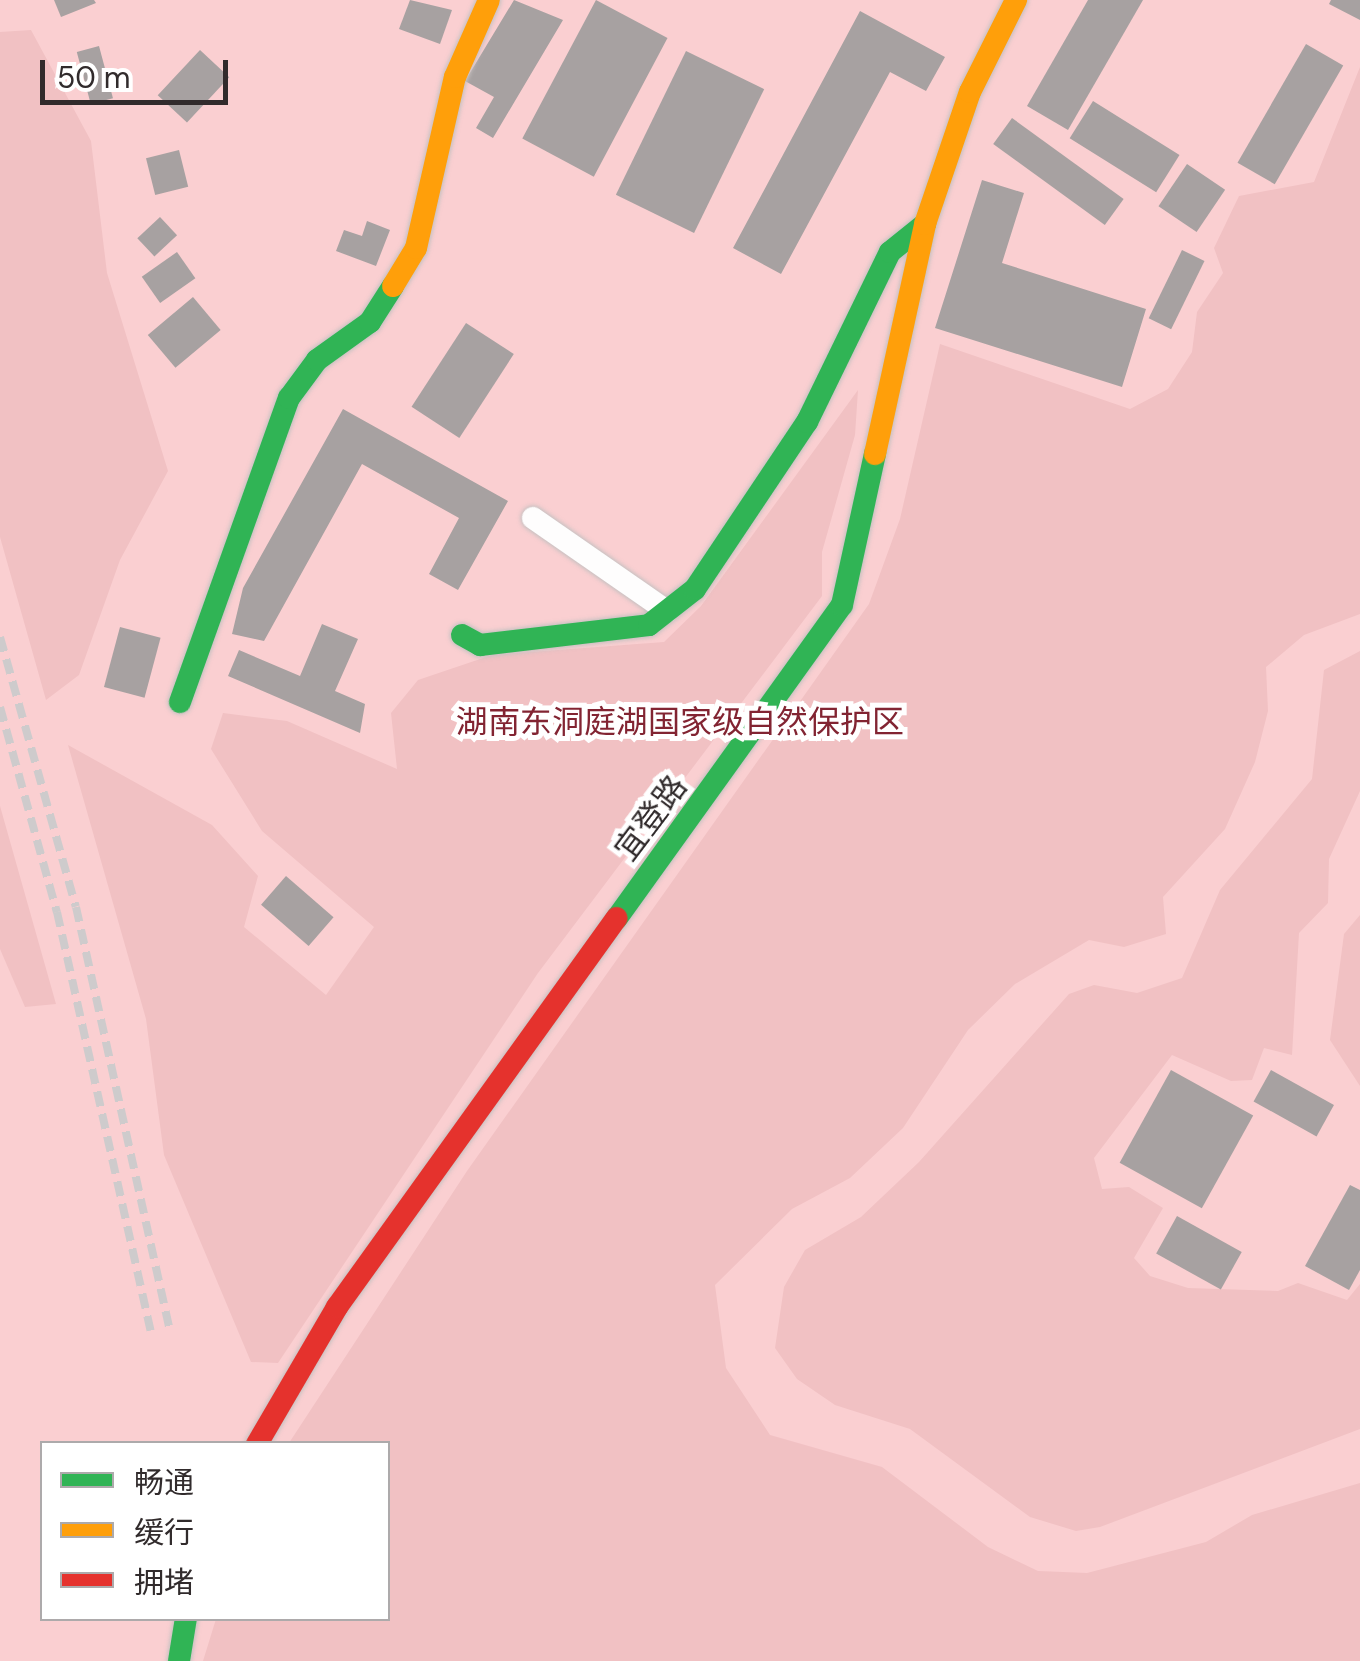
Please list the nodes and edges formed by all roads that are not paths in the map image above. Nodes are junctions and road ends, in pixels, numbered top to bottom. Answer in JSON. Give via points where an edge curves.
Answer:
{"nodes":[{"id":1,"x":489,"y":0,"type":"edge"},
{"id":2,"x":1016,"y":0,"type":"edge"},
{"id":3,"x":925,"y":224,"type":"junction"},
{"id":4,"x":533,"y":518,"type":"dead end"},
{"id":5,"x":667,"y":611,"type":"junction"},
{"id":6,"x":462,"y":634,"type":"dead end"},
{"id":7,"x":180,"y":702,"type":"dead end"},
{"id":8,"x":259,"y":1441,"type":"edge"},
{"id":9,"x":186,"y":1621,"type":"edge"},
{"id":10,"x":179,"y":1661,"type":"edge"}],
"edges":[{"from":1,"to":7,"type":"street","via":[[454,76],[416,248],[370,322],[317,360],[289,398]]},
{"from":2,"to":3,"type":"street","name":"宜登路","via":[[970,92]]},
{"from":3,"to":5,"type":"street","via":[[890,252],[753,513]]},
{"from":3,"to":8,"type":"street","name":"宜登路","via":[[842,606],[337,1307]]},
{"from":4,"to":5,"type":"street"},
{"from":5,"to":6,"type":"street","via":[[649,625],[588,635],[480,645]]},
{"from":9,"to":10,"type":"street"}]}
